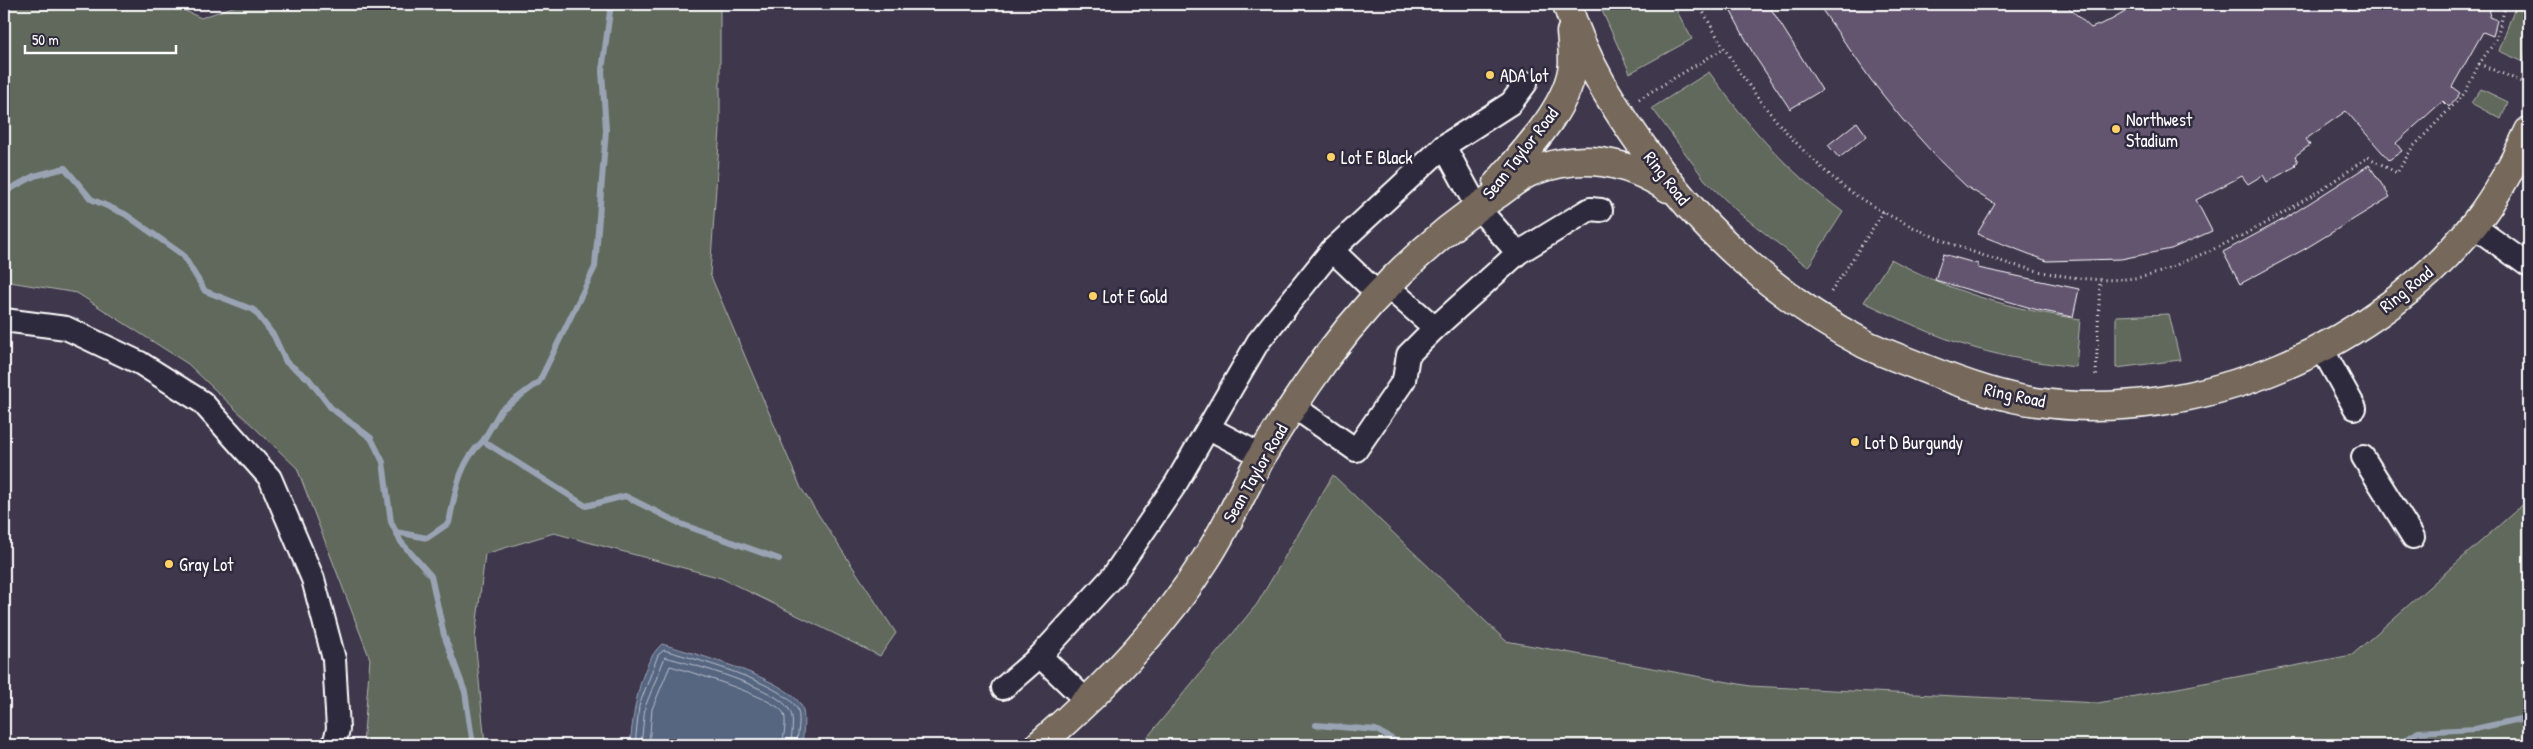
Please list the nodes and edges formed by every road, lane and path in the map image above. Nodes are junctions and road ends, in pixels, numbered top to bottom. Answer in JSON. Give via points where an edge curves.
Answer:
{"nodes":[{"id":1,"x":1699,"y":4,"type":"edge"},
{"id":2,"x":2506,"y":4,"type":"edge"},
{"id":3,"x":1568,"y":7,"type":"edge"},
{"id":4,"x":1723,"y":49,"type":"junction"},
{"id":5,"x":2479,"y":64,"type":"junction"},
{"id":6,"x":1526,"y":83,"type":"dead end"},
{"id":7,"x":2525,"y":83,"type":"dead end"},
{"id":8,"x":1638,"y":99,"type":"dead end"},
{"id":9,"x":2529,"y":131,"type":"edge"},
{"id":10,"x":1444,"y":146,"type":"junction"},
{"id":11,"x":1675,"y":192,"type":"junction"},
{"id":12,"x":1478,"y":207,"type":"junction"},
{"id":13,"x":1601,"y":210,"type":"dead end"},
{"id":14,"x":1884,"y":211,"type":"junction"},
{"id":15,"x":2472,"y":225,"type":"junction"},
{"id":16,"x":1332,"y":250,"type":"junction"},
{"id":17,"x":1518,"y":254,"type":"junction"},
{"id":18,"x":2529,"y":266,"type":"edge"},
{"id":19,"x":2100,"y":280,"type":"junction"},
{"id":20,"x":1383,"y":291,"type":"junction"},
{"id":21,"x":1831,"y":292,"type":"dead end"},
{"id":22,"x":4,"y":320,"type":"edge"},
{"id":23,"x":1435,"y":328,"type":"junction"},
{"id":24,"x":2321,"y":347,"type":"junction"},
{"id":25,"x":2096,"y":375,"type":"dead end"},
{"id":26,"x":1294,"y":406,"type":"junction"},
{"id":27,"x":2355,"y":408,"type":"dead end"},
{"id":28,"x":1209,"y":428,"type":"junction"},
{"id":29,"x":1262,"y":456,"type":"junction"},
{"id":30,"x":2363,"y":457,"type":"dead end"},
{"id":31,"x":2413,"y":537,"type":"dead end"},
{"id":32,"x":1040,"y":656,"type":"junction"},
{"id":33,"x":1003,"y":688,"type":"dead end"},
{"id":34,"x":1087,"y":701,"type":"junction"},
{"id":35,"x":334,"y":745,"type":"edge"},
{"id":36,"x":1039,"y":745,"type":"edge"}],
"edges":[{"from":1,"to":4,"type":"path"},
{"from":2,"to":5,"type":"path","via":[[2496,40]]},
{"from":3,"to":11,"type":"main road","name":"Ring Road","via":[[1591,66],[1618,112]]},
{"from":3,"to":12,"type":"main road","name":"Sean Taylor Road","via":[[1573,64],[1566,90],[1530,145]]},
{"from":4,"to":8,"type":"path"},
{"from":4,"to":14,"type":"path","via":[[1757,97],[1798,145],[1840,184]]},
{"from":5,"to":7,"type":"path"},
{"from":5,"to":19,"type":"path","via":[[2465,94],[2412,148],[2397,173],[2368,157],[2326,187],[2214,250],[2151,275]]},
{"from":6,"to":10,"type":"lane","via":[[1511,103]]},
{"from":9,"to":15,"type":"main road","name":"Ring Road","via":[[2505,178]]},
{"from":10,"to":12,"type":"lane"},
{"from":10,"to":16,"type":"lane"},
{"from":11,"to":12,"type":"main road","name":"Sean Taylor Road","via":[[1630,167],[1604,160],[1572,162],[1532,171]]},
{"from":11,"to":24,"type":"main road","name":"Ring Road","via":[[1719,237],[1783,293],[1820,318],[1867,345],[1957,382],[2036,402],[2109,406],[2174,399],[2242,382],[2293,363]]},
{"from":12,"to":17,"type":"lane"},
{"from":12,"to":20,"type":"main road","name":"Sean Taylor Road","via":[[1427,246]]},
{"from":13,"to":17,"type":"lane","via":[[1590,209]]},
{"from":14,"to":19,"type":"path","via":[[1993,259],[2054,276]]},
{"from":14,"to":21,"type":"path"},
{"from":15,"to":18,"type":"lane"},
{"from":15,"to":24,"type":"main road","name":"Ring Road","via":[[2439,262],[2394,301]]},
{"from":16,"to":20,"type":"lane"},
{"from":16,"to":28,"type":"lane","via":[[1258,342]]},
{"from":17,"to":23,"type":"lane"},
{"from":19,"to":25,"type":"path"},
{"from":20,"to":23,"type":"lane"},
{"from":20,"to":26,"type":"main road","name":"Sean Taylor Road","via":[[1308,383]]},
{"from":22,"to":35,"type":"lane","via":[[66,328],[140,363],[202,402],[270,478],[313,579],[334,660],[338,729]]},
{"from":23,"to":26,"type":"lane","via":[[1408,355],[1404,380],[1356,450]]},
{"from":24,"to":27,"type":"lane"},
{"from":26,"to":29,"type":"main road","name":"Sean Taylor Road"},
{"from":28,"to":29,"type":"lane"},
{"from":28,"to":32,"type":"lane","via":[[1175,486],[1118,568]]},
{"from":29,"to":34,"type":"main road","name":"Sean Taylor Road","via":[[1206,559],[1131,656]]},
{"from":30,"to":31,"type":"lane"},
{"from":32,"to":33,"type":"lane"},
{"from":32,"to":34,"type":"lane"},
{"from":34,"to":36,"type":"main road","name":"Sean Taylor Road"}]}
